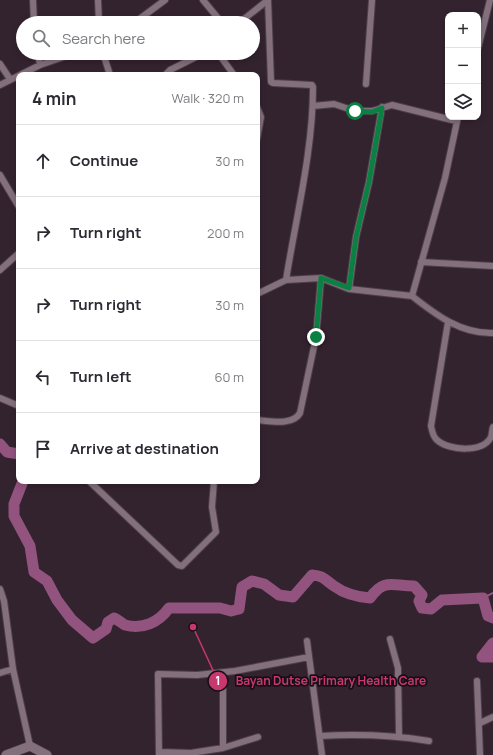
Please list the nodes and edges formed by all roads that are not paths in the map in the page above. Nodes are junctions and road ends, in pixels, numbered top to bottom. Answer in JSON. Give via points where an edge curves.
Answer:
{"nodes":[{"id":1,"x":34,"y":0,"type":"edge"},
{"id":2,"x":98,"y":0,"type":"edge"},
{"id":3,"x":155,"y":0,"type":"edge"},
{"id":4,"x":165,"y":0,"type":"edge"},
{"id":5,"x":203,"y":0,"type":"edge"},
{"id":6,"x":268,"y":0,"type":"edge"},
{"id":7,"x":372,"y":0,"type":"edge"},
{"id":8,"x":490,"y":0,"type":"edge"},
{"id":9,"x":153,"y":9,"type":"junction"},
{"id":10,"x":34,"y":16,"type":"edge"},
{"id":11,"x":99,"y":16,"type":"edge"},
{"id":12,"x":144,"y":16,"type":"edge"},
{"id":13,"x":216,"y":16,"type":"edge"},
{"id":14,"x":248,"y":16,"type":"edge"},
{"id":15,"x":481,"y":36,"type":"edge"},
{"id":16,"x":39,"y":60,"type":"edge"},
{"id":17,"x":55,"y":60,"type":"edge"},
{"id":18,"x":105,"y":60,"type":"edge"},
{"id":19,"x":190,"y":60,"type":"edge"},
{"id":20,"x":223,"y":60,"type":"edge"},
{"id":21,"x":0,"y":64,"type":"edge"},
{"id":22,"x":40,"y":65,"type":"junction"},
{"id":23,"x":25,"y":72,"type":"edge"},
{"id":24,"x":109,"y":72,"type":"edge"},
{"id":25,"x":168,"y":72,"type":"edge"},
{"id":26,"x":232,"y":72,"type":"edge"},
{"id":27,"x":16,"y":76,"type":"edge"},
{"id":28,"x":10,"y":79,"type":"junction"},
{"id":29,"x":366,"y":84,"type":"dead end"},
{"id":30,"x":0,"y":85,"type":"edge"},
{"id":31,"x":313,"y":106,"type":"junction"},
{"id":32,"x":382,"y":108,"type":"junction"},
{"id":33,"x":445,"y":117,"type":"edge"},
{"id":34,"x":457,"y":120,"type":"edge"},
{"id":35,"x":0,"y":175,"type":"edge"},
{"id":36,"x":16,"y":202,"type":"edge"},
{"id":37,"x":16,"y":256,"type":"edge"},
{"id":38,"x":421,"y":262,"type":"junction"},
{"id":39,"x":493,"y":266,"type":"edge"},
{"id":40,"x":0,"y":270,"type":"edge"},
{"id":41,"x":321,"y":278,"type":"junction"},
{"id":42,"x":286,"y":280,"type":"junction"},
{"id":43,"x":349,"y":288,"type":"junction"},
{"id":44,"x":260,"y":293,"type":"edge"},
{"id":45,"x":412,"y":296,"type":"junction"},
{"id":46,"x":448,"y":322,"type":"junction"},
{"id":47,"x":493,"y":333,"type":"edge"},
{"id":48,"x":0,"y":398,"type":"edge"},
{"id":49,"x":16,"y":405,"type":"edge"},
{"id":50,"x":260,"y":420,"type":"edge"},
{"id":51,"x":493,"y":428,"type":"edge"},
{"id":52,"x":92,"y":484,"type":"edge"},
{"id":53,"x":214,"y":484,"type":"edge"},
{"id":54,"x":0,"y":588,"type":"edge"},
{"id":55,"x":390,"y":639,"type":"dead end"},
{"id":56,"x":307,"y":641,"type":"dead end"},
{"id":57,"x":309,"y":657,"type":"junction"},
{"id":58,"x":13,"y":670,"type":"junction"},
{"id":59,"x":0,"y":673,"type":"edge"},
{"id":60,"x":222,"y":673,"type":"junction"},
{"id":61,"x":477,"y":681,"type":"dead end"},
{"id":62,"x":493,"y":717,"type":"edge"},
{"id":63,"x":480,"y":723,"type":"junction"},
{"id":64,"x":320,"y":736,"type":"junction"},
{"id":65,"x":399,"y":736,"type":"junction"},
{"id":66,"x":258,"y":737,"type":"dead end"},
{"id":67,"x":429,"y":741,"type":"dead end"},
{"id":68,"x":30,"y":746,"type":"junction"},
{"id":69,"x":223,"y":748,"type":"junction"},
{"id":70,"x":160,"y":754,"type":"edge"},
{"id":71,"x":6,"y":755,"type":"edge"},
{"id":72,"x":47,"y":755,"type":"edge"},
{"id":73,"x":322,"y":755,"type":"edge"},
{"id":74,"x":480,"y":755,"type":"edge"}],
"edges":[{"from":1,"to":10,"type":"street"},
{"from":2,"to":11,"type":"street"},
{"from":3,"to":9,"type":"street"},
{"from":4,"to":9,"type":"street"},
{"from":5,"to":13,"type":"street"},
{"from":6,"to":14,"type":"street"},
{"from":6,"to":31,"type":"street","via":[[271,82],[313,86]]},
{"from":7,"to":29,"type":"street"},
{"from":8,"to":15,"type":"street"},
{"from":9,"to":12,"type":"street"},
{"from":16,"to":22,"type":"street"},
{"from":17,"to":22,"type":"street"},
{"from":18,"to":24,"type":"street"},
{"from":19,"to":25,"type":"street"},
{"from":20,"to":26,"type":"street"},
{"from":21,"to":28,"type":"street"},
{"from":22,"to":23,"type":"street"},
{"from":27,"to":28,"type":"street"},
{"from":28,"to":30,"type":"street"},
{"from":31,"to":32,"type":"street","via":[[334,104],[355,111],[372,112]]},
{"from":31,"to":42,"type":"street"},
{"from":32,"to":33,"type":"street","via":[[392,106]]},
{"from":32,"to":43,"type":"street","via":[[356,237]]},
{"from":34,"to":38,"type":"street"},
{"from":35,"to":36,"type":"street"},
{"from":37,"to":40,"type":"street"},
{"from":38,"to":39,"type":"street"},
{"from":38,"to":45,"type":"street"},
{"from":41,"to":42,"type":"street"},
{"from":41,"to":43,"type":"street"},
{"from":41,"to":50,"type":"street","via":[[316,337],[298,417],[290,421]]},
{"from":42,"to":44,"type":"street"},
{"from":43,"to":45,"type":"street"},
{"from":45,"to":46,"type":"street"},
{"from":46,"to":47,"type":"street","via":[[468,331]]},
{"from":46,"to":51,"type":"street","via":[[431,426],[433,434],[437,440],[454,449],[467,449],[487,442]]},
{"from":48,"to":49,"type":"street"},
{"from":52,"to":53,"type":"street","via":[[182,566],[216,532],[212,507]]},
{"from":54,"to":58,"type":"street"},
{"from":55,"to":65,"type":"street","via":[[398,668]]},
{"from":56,"to":57,"type":"street"},
{"from":57,"to":60,"type":"street"},
{"from":57,"to":64,"type":"street"},
{"from":58,"to":59,"type":"street"},
{"from":58,"to":68,"type":"street"},
{"from":60,"to":69,"type":"street"},
{"from":60,"to":70,"type":"street","via":[[158,674]]},
{"from":61,"to":63,"type":"street"},
{"from":62,"to":63,"type":"street"},
{"from":63,"to":74,"type":"street"},
{"from":64,"to":65,"type":"street"},
{"from":64,"to":73,"type":"street"},
{"from":65,"to":67,"type":"street"},
{"from":66,"to":69,"type":"street"},
{"from":68,"to":71,"type":"street"},
{"from":68,"to":72,"type":"street"},
{"from":69,"to":70,"type":"street"}]}
